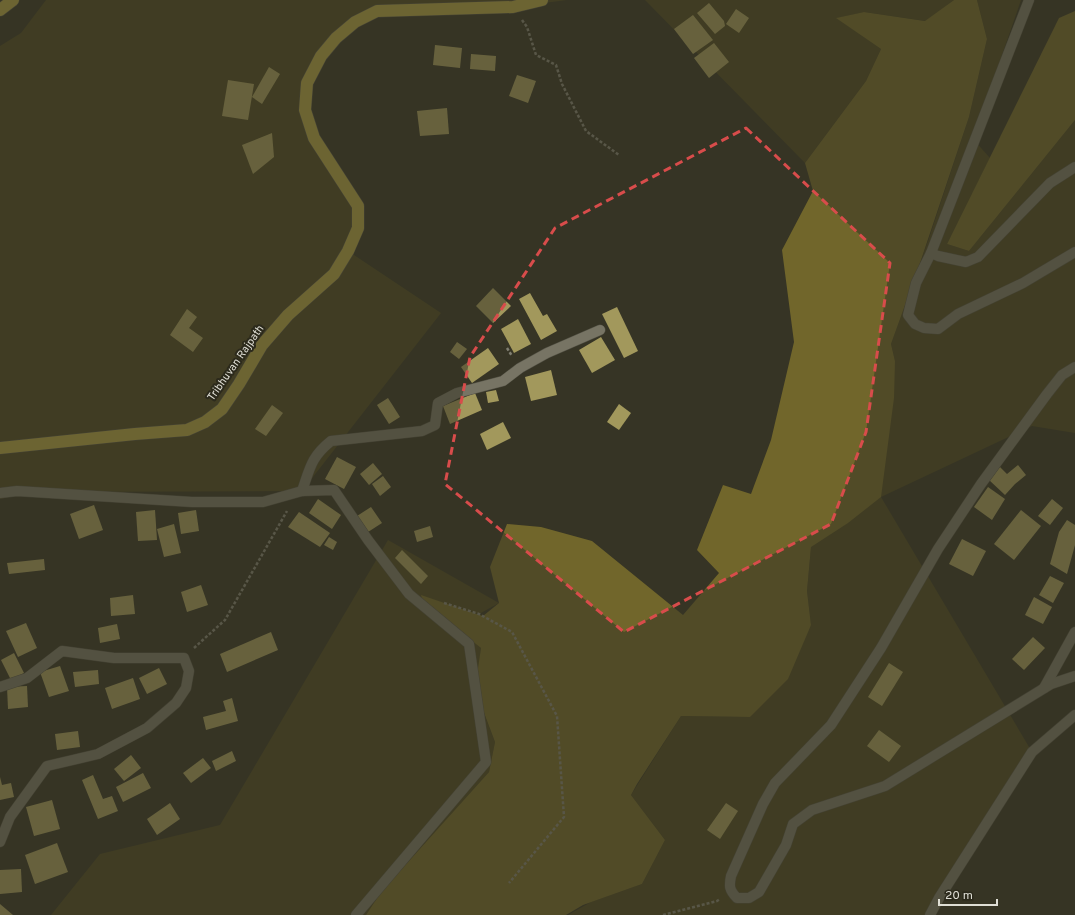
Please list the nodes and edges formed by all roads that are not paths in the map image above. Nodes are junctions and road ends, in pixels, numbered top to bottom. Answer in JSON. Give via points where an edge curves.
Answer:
{"nodes":[{"id":1,"x":13,"y":0,"type":"edge"},
{"id":2,"x":542,"y":0,"type":"edge"},
{"id":3,"x":1029,"y":0,"type":"edge"},
{"id":4,"x":0,"y":10,"type":"edge"},
{"id":5,"x":1075,"y":167,"type":"edge"},
{"id":6,"x":1075,"y":252,"type":"edge"},
{"id":7,"x":931,"y":253,"type":"junction"},
{"id":8,"x":600,"y":330,"type":"dead end"},
{"id":9,"x":1075,"y":367,"type":"edge"},
{"id":10,"x":0,"y":448,"type":"edge"},
{"id":11,"x":302,"y":491,"type":"junction"},
{"id":12,"x":0,"y":493,"type":"edge"},
{"id":13,"x":1075,"y":632,"type":"edge"},
{"id":14,"x":1075,"y":676,"type":"edge"},
{"id":15,"x":0,"y":687,"type":"edge"},
{"id":16,"x":1043,"y":690,"type":"junction"},
{"id":17,"x":1075,"y":715,"type":"edge"},
{"id":18,"x":0,"y":842,"type":"edge"},
{"id":19,"x":356,"y":915,"type":"edge"},
{"id":20,"x":930,"y":915,"type":"edge"}],
"edges":[{"from":1,"to":4,"type":"highway"},
{"from":2,"to":10,"type":"highway","name":"Tribhuvan Rajpath","via":[[513,7],[377,11],[355,22],[336,38],[321,56],[307,84],[305,110],[314,138],[358,206],[358,228],[334,274],[288,315],[262,345],[222,409],[205,422],[187,430]]},
{"from":3,"to":7,"type":"street"},
{"from":5,"to":7,"type":"street","via":[[1050,183],[978,257],[966,262]]},
{"from":6,"to":7,"type":"street","via":[[1024,283],[958,314],[938,329],[915,324],[908,315],[916,283]]},
{"from":8,"to":11,"type":"street","via":[[547,352],[503,381],[457,393],[438,403],[435,425],[422,431],[331,441],[320,450],[313,461]]},
{"from":9,"to":16,"type":"street","via":[[1062,375],[982,484],[938,549],[881,648],[831,725],[775,783],[762,804],[731,876],[731,892],[737,898],[749,898],[759,892],[786,845],[793,824],[812,810],[885,786]]},
{"from":11,"to":12,"type":"street","via":[[263,502],[192,502],[17,490]]},
{"from":11,"to":19,"type":"street","via":[[334,490],[409,594],[469,644],[486,762]]},
{"from":13,"to":16,"type":"street"},
{"from":14,"to":16,"type":"street"},
{"from":15,"to":18,"type":"street","via":[[27,678],[62,651],[114,658],[184,658],[189,671],[186,688],[176,703],[147,728],[98,754],[47,766],[10,817]]},
{"from":17,"to":20,"type":"street","via":[[1032,752]]}]}
